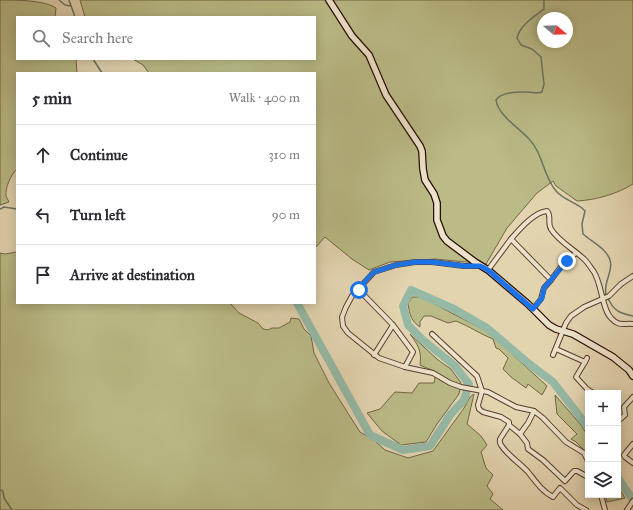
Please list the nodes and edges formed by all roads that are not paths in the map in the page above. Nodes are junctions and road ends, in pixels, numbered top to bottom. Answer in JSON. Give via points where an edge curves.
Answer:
{"nodes":[{"id":1,"x":329,"y":0,"type":"edge"},
{"id":2,"x":511,"y":239,"type":"junction"},
{"id":3,"x":576,"y":253,"type":"junction"},
{"id":4,"x":480,"y":266,"type":"junction"},
{"id":5,"x":488,"y":270,"type":"junction"},
{"id":6,"x":633,"y":276,"type":"edge"},
{"id":7,"x":551,"y":280,"type":"junction"},
{"id":8,"x":359,"y":290,"type":"junction"},
{"id":9,"x":606,"y":298,"type":"junction"},
{"id":10,"x":533,"y":309,"type":"junction"},
{"id":11,"x":633,"y":324,"type":"edge"},
{"id":12,"x":393,"y":325,"type":"junction"},
{"id":13,"x":562,"y":331,"type":"junction"},
{"id":14,"x":432,"y":334,"type":"dead end"},
{"id":15,"x":556,"y":349,"type":"junction"},
{"id":16,"x":374,"y":355,"type":"junction"},
{"id":17,"x":553,"y":355,"type":"dead end"},
{"id":18,"x":405,"y":367,"type":"junction"},
{"id":19,"x":633,"y":376,"type":"edge"},
{"id":20,"x":588,"y":390,"type":"edge"},
{"id":21,"x":482,"y":391,"type":"junction"},
{"id":22,"x":633,"y":397,"type":"edge"},
{"id":23,"x":534,"y":411,"type":"junction"},
{"id":24,"x":621,"y":418,"type":"edge"},
{"id":25,"x":509,"y":425,"type":"junction"},
{"id":26,"x":520,"y":434,"type":"junction"},
{"id":27,"x":633,"y":444,"type":"edge"},
{"id":28,"x":585,"y":455,"type":"edge"},
{"id":29,"x":633,"y":463,"type":"edge"},
{"id":30,"x":585,"y":475,"type":"edge"},
{"id":31,"x":565,"y":481,"type":"junction"},
{"id":32,"x":560,"y":488,"type":"junction"},
{"id":33,"x":602,"y":498,"type":"edge"},
{"id":34,"x":633,"y":501,"type":"edge"},
{"id":35,"x":627,"y":509,"type":"edge"},
{"id":36,"x":586,"y":510,"type":"edge"},
{"id":37,"x":605,"y":510,"type":"edge"}],
"edges":[{"from":1,"to":4,"type":"street","via":[[352,36],[369,55],[386,95],[420,146],[424,177],[433,190],[437,220],[443,236]]},
{"from":2,"to":3,"type":"street","via":[[524,224],[547,211],[550,215],[550,228]]},
{"from":2,"to":5,"type":"street"},
{"from":2,"to":7,"type":"street"},
{"from":3,"to":7,"type":"street"},
{"from":3,"to":9,"type":"street","via":[[595,274]]},
{"from":4,"to":5,"type":"street"},
{"from":4,"to":8,"type":"street","via":[[424,262],[396,265],[374,272]]},
{"from":5,"to":10,"type":"street"},
{"from":6,"to":9,"type":"street"},
{"from":7,"to":10,"type":"street"},
{"from":8,"to":12,"type":"street"},
{"from":8,"to":16,"type":"street","via":[[346,306],[342,317],[343,326],[348,334]]},
{"from":9,"to":11,"type":"street","via":[[606,311],[614,320],[621,325]]},
{"from":9,"to":13,"type":"street","via":[[577,311],[568,319]]},
{"from":10,"to":13,"type":"street","via":[[549,325]]},
{"from":12,"to":16,"type":"street"},
{"from":12,"to":18,"type":"street","via":[[413,352]]},
{"from":13,"to":15,"type":"street"},
{"from":13,"to":19,"type":"street","via":[[613,357]]},
{"from":14,"to":21,"type":"street","via":[[475,373]]},
{"from":15,"to":17,"type":"street"},
{"from":15,"to":20,"type":"street","via":[[586,360],[576,378]]},
{"from":16,"to":18,"type":"street"},
{"from":18,"to":21,"type":"street","via":[[433,373],[450,383]]},
{"from":21,"to":23,"type":"street","via":[[516,407]]},
{"from":21,"to":25,"type":"street","via":[[479,409],[506,419],[510,422]]},
{"from":22,"to":24,"type":"street","via":[[624,407],[625,415]]},
{"from":23,"to":26,"type":"street"},
{"from":23,"to":28,"type":"street","via":[[566,442]]},
{"from":25,"to":26,"type":"street"},
{"from":25,"to":32,"type":"street","via":[[500,439],[500,445],[548,494],[553,497]]},
{"from":26,"to":31,"type":"street","via":[[527,443],[528,450]]},
{"from":27,"to":29,"type":"street","via":[[624,455]]},
{"from":30,"to":31,"type":"street","via":[[574,471]]},
{"from":31,"to":32,"type":"street"},
{"from":32,"to":36,"type":"street"},
{"from":33,"to":37,"type":"street"},
{"from":34,"to":35,"type":"street"}]}
